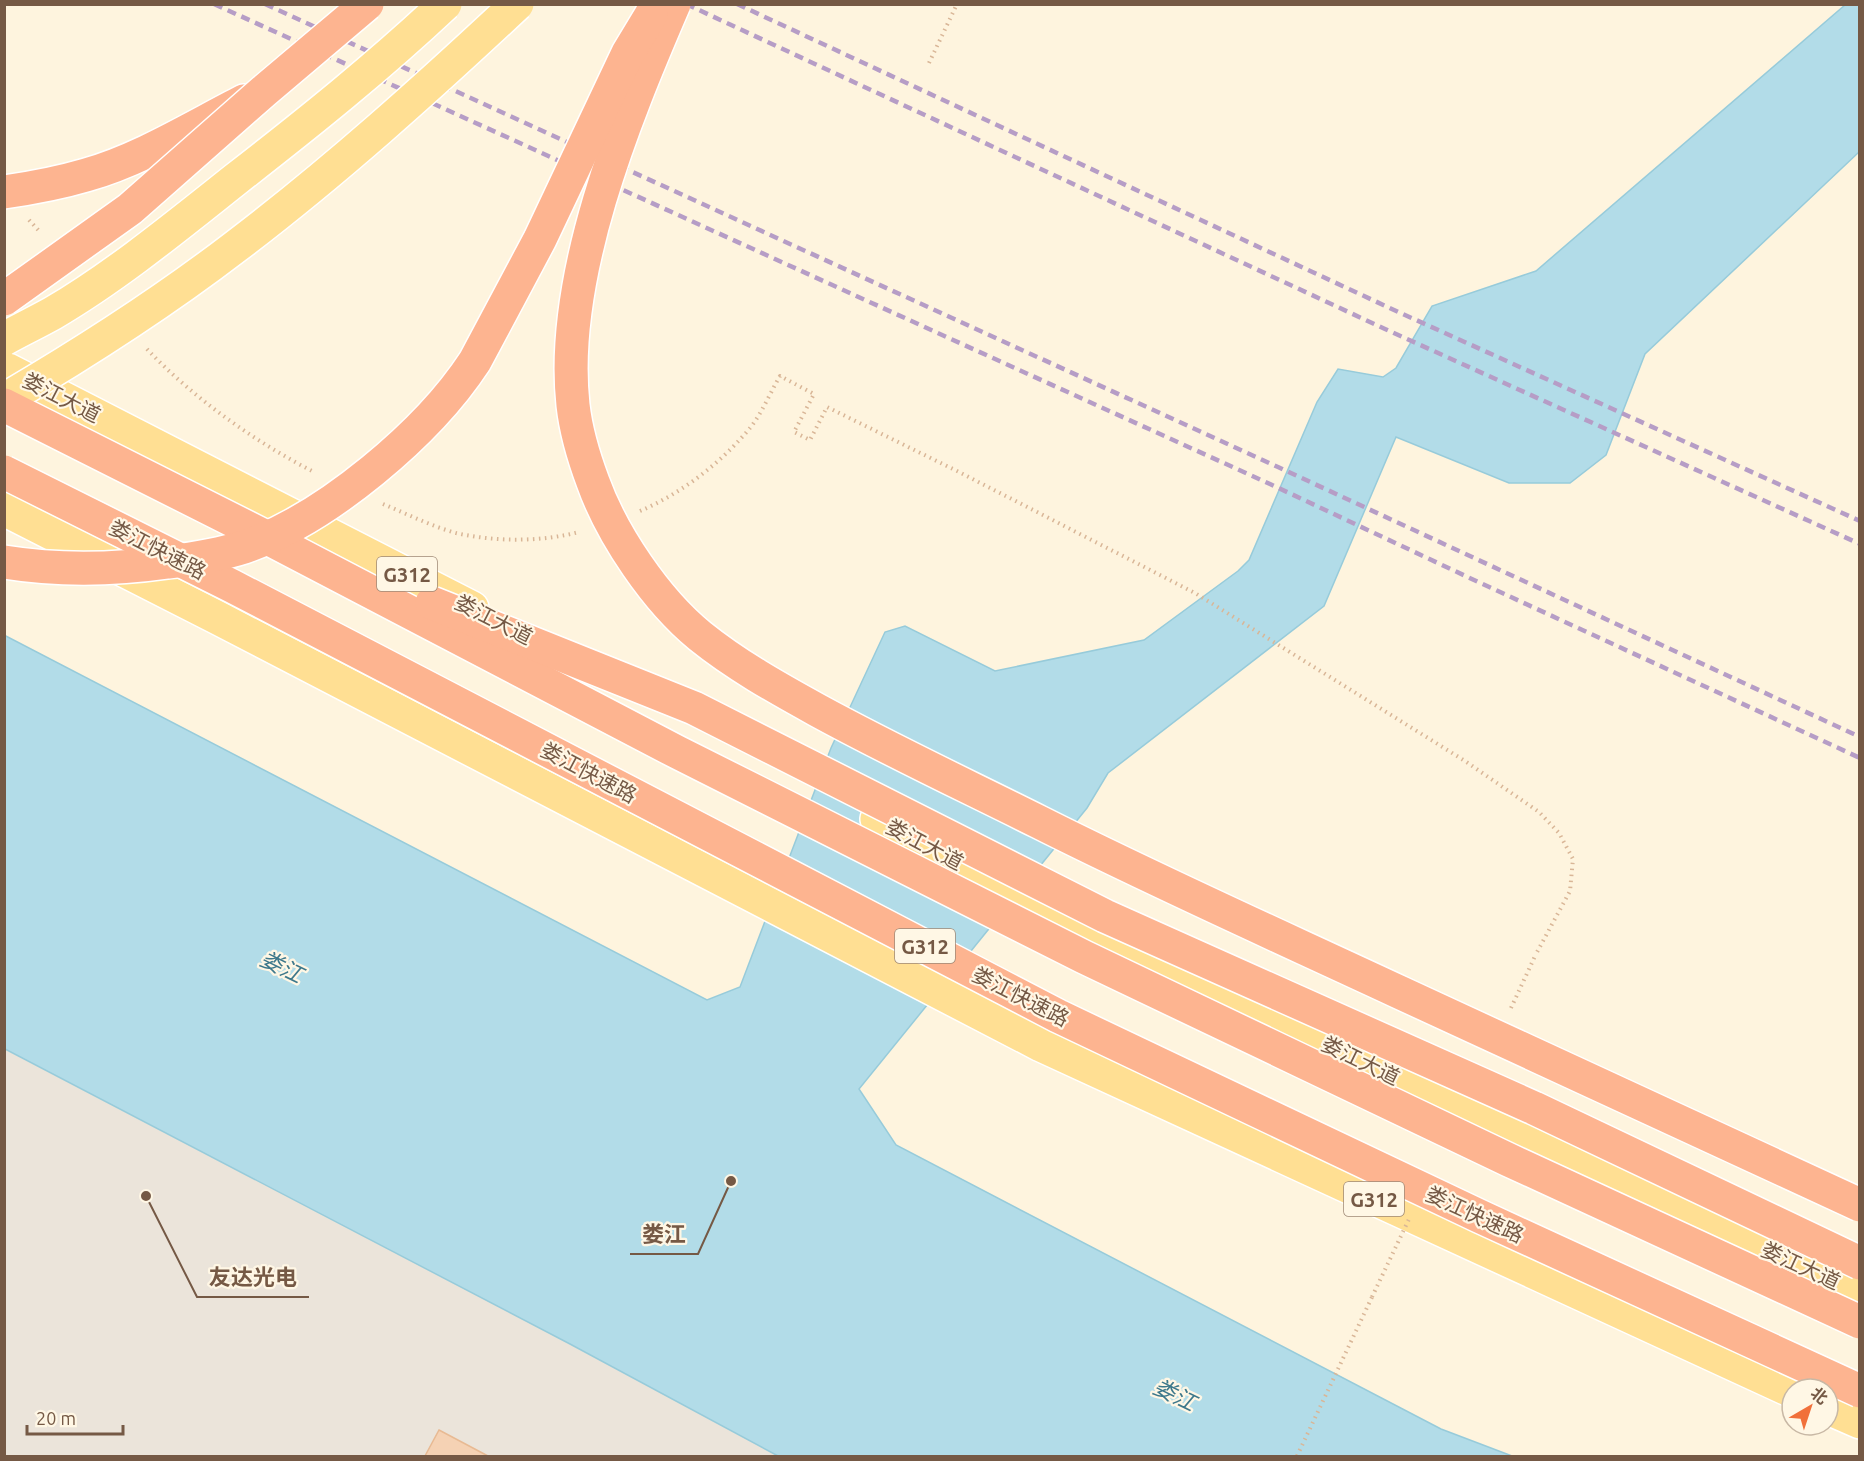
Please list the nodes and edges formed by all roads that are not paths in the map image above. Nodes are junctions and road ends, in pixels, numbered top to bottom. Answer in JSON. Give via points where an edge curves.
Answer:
{"nodes":[{"id":1,"x":367,"y":4,"type":"edge"},
{"id":2,"x":445,"y":4,"type":"edge"},
{"id":3,"x":517,"y":4,"type":"edge"},
{"id":4,"x":657,"y":4,"type":"edge"},
{"id":5,"x":674,"y":4,"type":"edge"},
{"id":6,"x":264,"y":91,"type":"junction"},
{"id":7,"x":4,"y":192,"type":"edge"},
{"id":8,"x":4,"y":299,"type":"edge"},
{"id":9,"x":4,"y":339,"type":"edge"},
{"id":10,"x":4,"y":368,"type":"edge"},
{"id":11,"x":4,"y":403,"type":"edge"},
{"id":12,"x":4,"y":472,"type":"edge"},
{"id":13,"x":4,"y":509,"type":"edge"},
{"id":14,"x":262,"y":535,"type":"junction"},
{"id":15,"x":4,"y":562,"type":"edge"},
{"id":16,"x":1860,"y":1205,"type":"edge"},
{"id":17,"x":1860,"y":1263,"type":"edge"},
{"id":18,"x":1860,"y":1291,"type":"edge"},
{"id":19,"x":1860,"y":1322,"type":"edge"},
{"id":20,"x":1780,"y":1385,"type":"edge"},
{"id":21,"x":1860,"y":1391,"type":"edge"},
{"id":22,"x":1840,"y":1413,"type":"edge"},
{"id":23,"x":1860,"y":1422,"type":"edge"}],
"edges":[{"from":1,"to":6,"type":"highway","bridge":true},
{"from":2,"to":9,"type":"main road","bridge":true,"via":[[322,111],[126,264]]},
{"from":3,"to":11,"type":"main road","bridge":true,"via":[[368,141],[235,248],[114,333]]},
{"from":4,"to":15,"type":"highway","bridge":true,"via":[[628,53],[540,239],[475,361],[444,402],[366,476],[273,534],[202,558],[111,568],[55,569]]},
{"from":5,"to":16,"type":"highway","bridge":true,"via":[[610,167],[586,253],[571,356],[575,420],[593,484],[606,513],[652,586],[687,625],[749,671],[835,720],[1133,869]]},
{"from":6,"to":7,"type":"highway","bridge":true,"via":[[127,160],[87,175]]},
{"from":6,"to":8,"type":"highway","bridge":true,"via":[[130,210]]},
{"from":10,"to":18,"type":"main road","name":"娄江大道","number":"G312","via":[[1120,944],[1520,1136]]},
{"from":11,"to":14,"type":"highway","number":"G312","bridge":true},
{"from":12,"to":21,"type":"highway","name":"娄江快速路","number":"G312","bridge":true,"via":[[232,586],[1058,1016]]},
{"from":13,"to":20,"type":"main road","number":"G312","via":[[1052,1050]]},
{"from":14,"to":17,"type":"highway","bridge":true,"via":[[694,708],[1105,916],[1534,1108]]},
{"from":14,"to":19,"type":"highway","number":"G312","bridge":true,"via":[[677,752],[1084,957]]},
{"from":22,"to":23,"type":"main road"}]}
